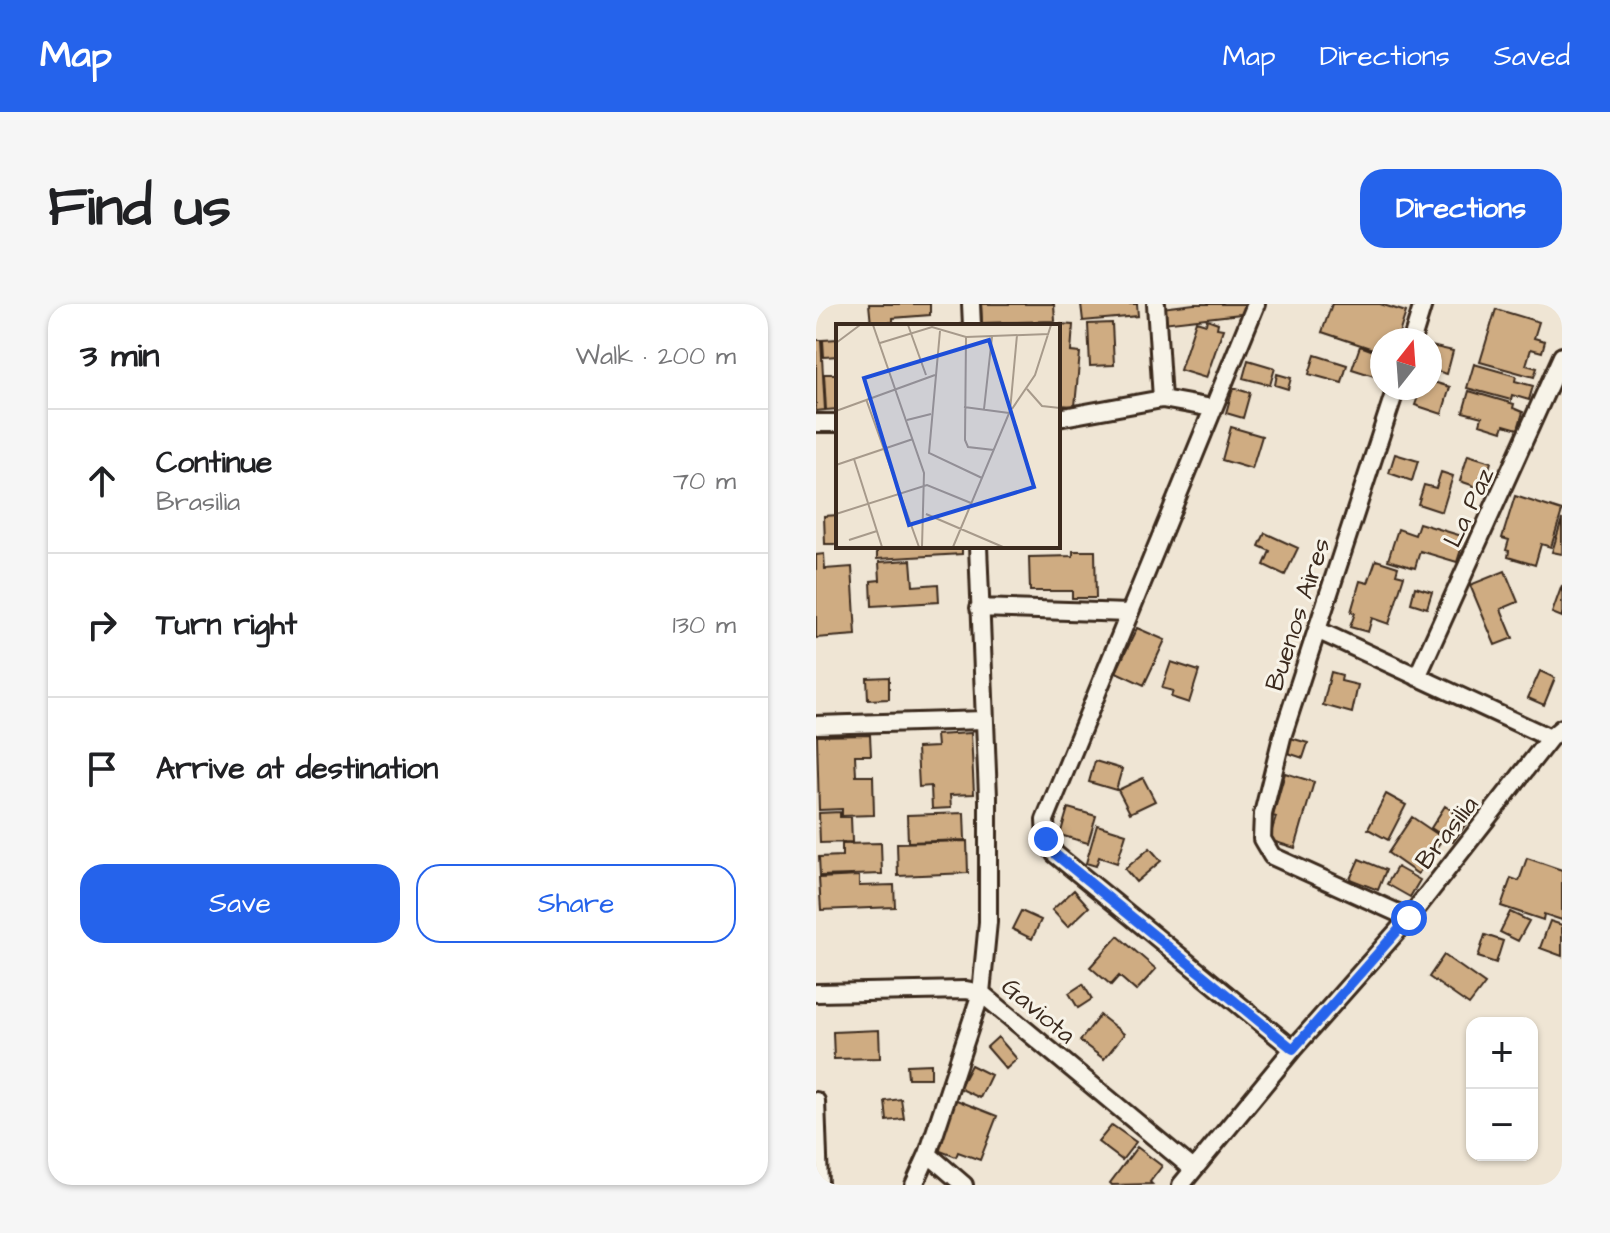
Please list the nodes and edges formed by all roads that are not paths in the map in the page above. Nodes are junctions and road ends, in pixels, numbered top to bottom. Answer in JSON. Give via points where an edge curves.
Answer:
{"nodes":[{"id":1,"x":971,"y":304,"type":"edge"},
{"id":2,"x":1156,"y":304,"type":"edge"},
{"id":3,"x":1256,"y":304,"type":"edge"},
{"id":4,"x":1423,"y":304,"type":"edge"},
{"id":5,"x":972,"y":324,"type":"edge"},
{"id":6,"x":1416,"y":328,"type":"edge"},
{"id":7,"x":1562,"y":356,"type":"edge"},
{"id":8,"x":1162,"y":399,"type":"junction"},
{"id":9,"x":1392,"y":400,"type":"edge"},
{"id":10,"x":1212,"y":408,"type":"junction"},
{"id":11,"x":1060,"y":418,"type":"edge"},
{"id":12,"x":978,"y":548,"type":"edge"},
{"id":13,"x":979,"y":608,"type":"junction"},
{"id":14,"x":1129,"y":613,"type":"junction"},
{"id":15,"x":1317,"y":630,"type":"junction"},
{"id":16,"x":1417,"y":677,"type":"junction"},
{"id":17,"x":984,"y":720,"type":"junction"},
{"id":18,"x":816,"y":725,"type":"edge"},
{"id":19,"x":1556,"y":733,"type":"edge"},
{"id":20,"x":1409,"y":918,"type":"junction"},
{"id":21,"x":816,"y":993,"type":"edge"},
{"id":22,"x":981,"y":993,"type":"junction"},
{"id":23,"x":1293,"y":1049,"type":"junction"},
{"id":24,"x":816,"y":1101,"type":"edge"},
{"id":25,"x":928,"y":1154,"type":"junction"},
{"id":26,"x":1193,"y":1169,"type":"junction"},
{"id":27,"x":819,"y":1185,"type":"edge"},
{"id":28,"x":914,"y":1185,"type":"edge"},
{"id":29,"x":964,"y":1185,"type":"edge"},
{"id":30,"x":1181,"y":1185,"type":"edge"}],
"edges":[{"from":1,"to":5,"type":"street"},
{"from":2,"to":8,"type":"street"},
{"from":3,"to":10,"type":"street"},
{"from":4,"to":6,"type":"street"},
{"from":7,"to":16,"type":"street","name":"La Paz"},
{"from":8,"to":10,"type":"street"},
{"from":8,"to":11,"type":"street"},
{"from":9,"to":15,"type":"street","name":"Buenos Aires"},
{"from":10,"to":14,"type":"street"},
{"from":12,"to":13,"type":"street"},
{"from":13,"to":14,"type":"street"},
{"from":13,"to":17,"type":"street"},
{"from":14,"to":23,"type":"street","via":[[1045,820],[1046,839],[1055,854]]},
{"from":15,"to":16,"type":"street"},
{"from":15,"to":20,"type":"street","name":"Buenos Aires","via":[[1266,795],[1262,839],[1272,856]]},
{"from":16,"to":19,"type":"street"},
{"from":17,"to":18,"type":"street"},
{"from":17,"to":22,"type":"street","via":[[988,922]]},
{"from":19,"to":20,"type":"street","name":"Brasilia"},
{"from":20,"to":23,"type":"street","name":"Brasilia"},
{"from":21,"to":22,"type":"street","name":"Gaviota"},
{"from":22,"to":25,"type":"street"},
{"from":22,"to":26,"type":"street","name":"Gaviota"},
{"from":23,"to":26,"type":"street","name":"Brasilia"},
{"from":24,"to":27,"type":"street"},
{"from":25,"to":28,"type":"street"},
{"from":25,"to":29,"type":"street"},
{"from":26,"to":30,"type":"street","name":"Brasilia"}]}
